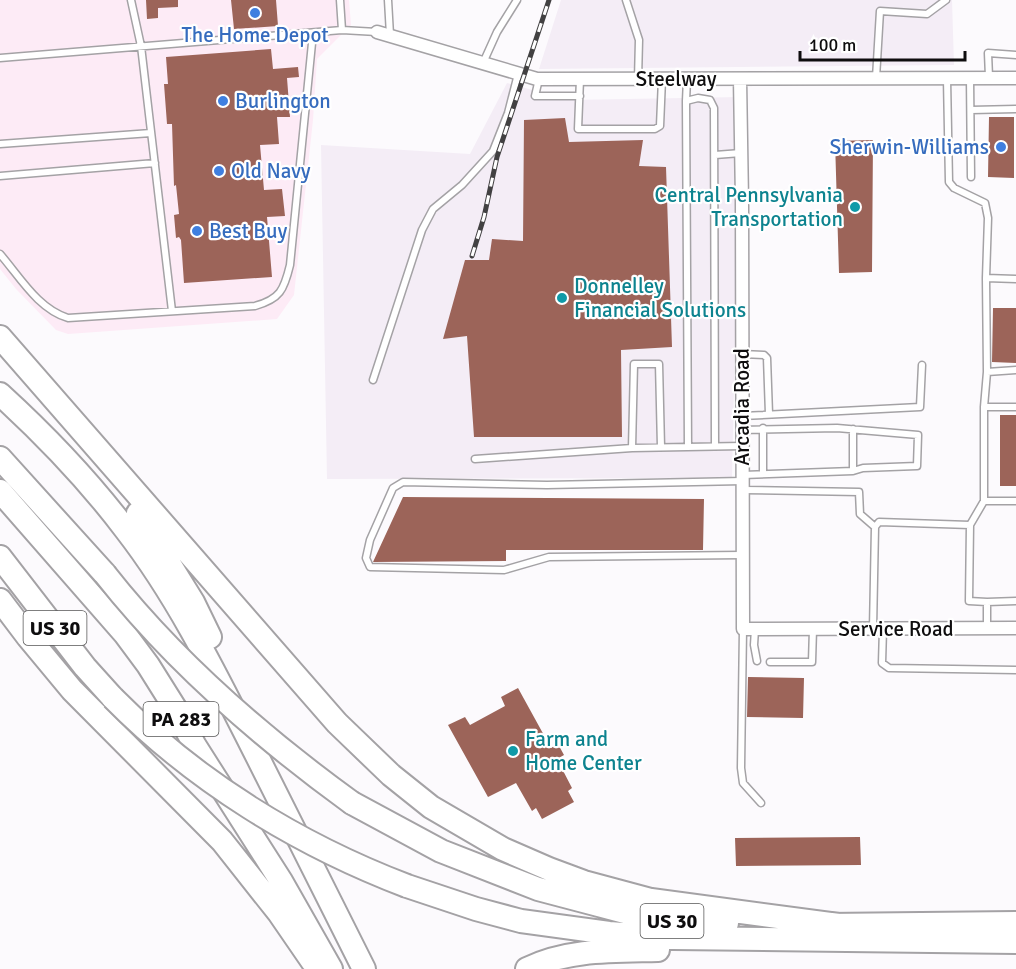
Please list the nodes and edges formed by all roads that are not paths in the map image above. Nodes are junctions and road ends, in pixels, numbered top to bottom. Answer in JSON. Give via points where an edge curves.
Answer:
{"nodes":[{"id":1,"x":131,"y":0,"type":"edge"},
{"id":2,"x":340,"y":0,"type":"edge"},
{"id":3,"x":388,"y":0,"type":"edge"},
{"id":4,"x":517,"y":0,"type":"edge"},
{"id":5,"x":626,"y":0,"type":"edge"},
{"id":6,"x":946,"y":0,"type":"edge"},
{"id":7,"x":342,"y":30,"type":"junction"},
{"id":8,"x":377,"y":32,"type":"joint"},
{"id":9,"x":313,"y":33,"type":"junction"},
{"id":10,"x":390,"y":35,"type":"junction"},
{"id":11,"x":141,"y":46,"type":"junction"},
{"id":12,"x":1016,"y":55,"type":"edge"},
{"id":13,"x":0,"y":58,"type":"edge"},
{"id":14,"x":483,"y":63,"type":"junction"},
{"id":15,"x":518,"y":74,"type":"junction"},
{"id":16,"x":988,"y":77,"type":"junction"},
{"id":17,"x":876,"y":78,"type":"junction"},
{"id":18,"x":946,"y":78,"type":"junction"},
{"id":19,"x":970,"y":78,"type":"junction"},
{"id":20,"x":1016,"y":78,"type":"edge"},
{"id":21,"x":539,"y":79,"type":"junction"},
{"id":22,"x":580,"y":79,"type":"junction"},
{"id":23,"x":638,"y":79,"type":"junction"},
{"id":24,"x":662,"y":79,"type":"junction"},
{"id":25,"x":687,"y":79,"type":"junction"},
{"id":26,"x":740,"y":79,"type":"junction"},
{"id":27,"x":580,"y":96,"type":"junction"},
{"id":28,"x":686,"y":101,"type":"junction"},
{"id":29,"x":1016,"y":109,"type":"edge"},
{"id":30,"x":971,"y":110,"type":"junction"},
{"id":31,"x":151,"y":133,"type":"junction"},
{"id":32,"x":0,"y":144,"type":"edge"},
{"id":33,"x":741,"y":153,"type":"junction"},
{"id":34,"x":715,"y":154,"type":"junction"},
{"id":35,"x":155,"y":163,"type":"junction"},
{"id":36,"x":0,"y":176,"type":"edge"},
{"id":37,"x":971,"y":177,"type":"dead end"},
{"id":38,"x":0,"y":254,"type":"edge"},
{"id":39,"x":986,"y":278,"type":"junction"},
{"id":40,"x":1016,"y":279,"type":"edge"},
{"id":41,"x":172,"y":311,"type":"junction"},
{"id":42,"x":0,"y":337,"type":"edge"},
{"id":43,"x":741,"y":354,"type":"junction"},
{"id":44,"x":922,"y":364,"type":"dead end"},
{"id":45,"x":1016,"y":370,"type":"edge"},
{"id":46,"x":987,"y":372,"type":"junction"},
{"id":47,"x":373,"y":380,"type":"dead end"},
{"id":48,"x":0,"y":394,"type":"edge"},
{"id":49,"x":984,"y":407,"type":"junction"},
{"id":50,"x":1016,"y":407,"type":"edge"},
{"id":51,"x":769,"y":414,"type":"junction"},
{"id":52,"x":741,"y":416,"type":"junction"},
{"id":53,"x":763,"y":428,"type":"junction"},
{"id":54,"x":853,"y":429,"type":"junction"},
{"id":55,"x":742,"y":430,"type":"junction"},
{"id":56,"x":87,"y":437,"type":"junction"},
{"id":57,"x":715,"y":446,"type":"junction"},
{"id":58,"x":742,"y":446,"type":"junction"},
{"id":59,"x":661,"y":447,"type":"junction"},
{"id":60,"x":688,"y":447,"type":"junction"},
{"id":61,"x":632,"y":448,"type":"junction"},
{"id":62,"x":0,"y":458,"type":"edge"},
{"id":63,"x":475,"y":459,"type":"dead end"},
{"id":64,"x":853,"y":471,"type":"junction"},
{"id":65,"x":763,"y":474,"type":"junction"},
{"id":66,"x":742,"y":482,"type":"junction"},
{"id":67,"x":0,"y":491,"type":"edge"},
{"id":68,"x":984,"y":501,"type":"junction"},
{"id":69,"x":1016,"y":501,"type":"edge"},
{"id":70,"x":970,"y":525,"type":"junction"},
{"id":71,"x":875,"y":527,"type":"junction"},
{"id":72,"x":742,"y":555,"type":"junction"},
{"id":73,"x":0,"y":557,"type":"edge"},
{"id":74,"x":0,"y":600,"type":"edge"},
{"id":75,"x":1016,"y":601,"type":"edge"},
{"id":76,"x":987,"y":602,"type":"junction"},
{"id":77,"x":1016,"y":628,"type":"edge"},
{"id":78,"x":749,"y":629,"type":"junction"},
{"id":79,"x":813,"y":629,"type":"junction"},
{"id":80,"x":878,"y":629,"type":"junction"},
{"id":81,"x":987,"y":629,"type":"junction"},
{"id":82,"x":757,"y":661,"type":"dead end"},
{"id":83,"x":770,"y":662,"type":"dead end"},
{"id":84,"x":1016,"y":670,"type":"edge"},
{"id":85,"x":230,"y":702,"type":"junction"},
{"id":86,"x":761,"y":803,"type":"dead end"},
{"id":87,"x":1016,"y":923,"type":"edge"},
{"id":88,"x":832,"y":932,"type":"junction"},
{"id":89,"x":1016,"y":942,"type":"edge"},
{"id":90,"x":317,"y":969,"type":"edge"},
{"id":91,"x":331,"y":969,"type":"edge"},
{"id":92,"x":364,"y":969,"type":"edge"},
{"id":93,"x":527,"y":969,"type":"edge"}],
"edges":[{"from":1,"to":11,"type":"lane"},
{"from":2,"to":7,"type":"lane"},
{"from":3,"to":10,"type":"lane"},
{"from":4,"to":14,"type":"lane"},
{"from":5,"to":23,"type":"lane","via":[[639,40]]},
{"from":6,"to":17,"type":"lane","via":[[927,14],[880,11]]},
{"from":7,"to":8,"type":"lane","name":"Steelway"},
{"from":7,"to":9,"type":"lane","name":"Steelway"},
{"from":8,"to":10,"type":"street","name":"Steelway"},
{"from":9,"to":11,"type":"lane","name":"Steelway"},
{"from":9,"to":41,"type":"lane","via":[[286,283],[279,295],[255,306]]},
{"from":10,"to":14,"type":"street","name":"Steelway"},
{"from":11,"to":13,"type":"lane","name":"Steelway"},
{"from":11,"to":31,"type":"lane"},
{"from":12,"to":16,"type":"lane","via":[[988,53]]},
{"from":14,"to":15,"type":"street","name":"Steelway"},
{"from":15,"to":21,"type":"street","name":"Steelway"},
{"from":15,"to":47,"type":"lane","via":[[493,151],[433,209],[422,230]]},
{"from":16,"to":19,"type":"street","name":"Steelway"},
{"from":16,"to":20,"type":"street","name":"Steelway"},
{"from":17,"to":18,"type":"street","name":"Steelway"},
{"from":17,"to":26,"type":"street","name":"Steelway"},
{"from":18,"to":19,"type":"street","name":"Steelway"},
{"from":18,"to":39,"type":"lane","via":[[949,182],[985,203]]},
{"from":19,"to":30,"type":"lane"},
{"from":21,"to":22,"type":"street","name":"Steelway"},
{"from":21,"to":27,"type":"lane","via":[[535,96]]},
{"from":22,"to":23,"type":"street","name":"Steelway"},
{"from":22,"to":27,"type":"lane"},
{"from":23,"to":24,"type":"street","name":"Steelway"},
{"from":24,"to":25,"type":"street","name":"Steelway"},
{"from":24,"to":27,"type":"lane","via":[[660,126],[655,129],[578,129]]},
{"from":25,"to":26,"type":"street","name":"Steelway"},
{"from":25,"to":28,"type":"lane"},
{"from":26,"to":33,"type":"street","name":"Arcadia Road"},
{"from":28,"to":34,"type":"lane","via":[[710,100],[714,108]]},
{"from":28,"to":60,"type":"lane"},
{"from":29,"to":30,"type":"lane"},
{"from":30,"to":37,"type":"lane"},
{"from":31,"to":32,"type":"lane"},
{"from":31,"to":35,"type":"lane"},
{"from":33,"to":34,"type":"lane"},
{"from":33,"to":43,"type":"street","name":"Arcadia Road"},
{"from":34,"to":57,"type":"lane"},
{"from":35,"to":36,"type":"lane"},
{"from":35,"to":41,"type":"lane"},
{"from":38,"to":41,"type":"lane","via":[[57,315],[76,319]]},
{"from":39,"to":40,"type":"lane"},
{"from":39,"to":46,"type":"lane"},
{"from":42,"to":56,"type":"highway"},
{"from":43,"to":51,"type":"lane","via":[[767,358]]},
{"from":43,"to":52,"type":"street","name":"Arcadia Road"},
{"from":44,"to":51,"type":"lane","via":[[920,407]]},
{"from":45,"to":46,"type":"lane"},
{"from":46,"to":49,"type":"lane"},
{"from":48,"to":85,"type":"highway","number":"PA 283","via":[[75,468],[128,532],[170,593]]},
{"from":49,"to":50,"type":"lane"},
{"from":49,"to":68,"type":"lane"},
{"from":51,"to":52,"type":"lane"},
{"from":52,"to":55,"type":"street","name":"Arcadia Road"},
{"from":53,"to":54,"type":"lane"},
{"from":53,"to":55,"type":"lane"},
{"from":53,"to":65,"type":"lane"},
{"from":54,"to":64,"type":"lane"},
{"from":54,"to":64,"type":"lane","via":[[918,435],[917,466]]},
{"from":55,"to":58,"type":"street","name":"Arcadia Road"},
{"from":56,"to":85,"type":"highway","via":[[193,602],[216,651]]},
{"from":56,"to":88,"type":"highway","via":[[337,723],[431,807],[503,849],[585,882],[651,900]]},
{"from":57,"to":58,"type":"lane"},
{"from":57,"to":60,"type":"lane"},
{"from":58,"to":66,"type":"street","name":"Arcadia Road"},
{"from":59,"to":60,"type":"lane"},
{"from":59,"to":61,"type":"lane"},
{"from":59,"to":61,"type":"lane","via":[[658,364],[634,364]]},
{"from":61,"to":63,"type":"lane"},
{"from":62,"to":88,"type":"highway","number":"US 30","bridge":true,"via":[[218,697],[315,776],[407,834],[472,865],[538,889],[628,914]]},
{"from":64,"to":65,"type":"lane"},
{"from":65,"to":66,"type":"lane"},
{"from":66,"to":71,"type":"lane","via":[[860,492],[860,514]]},
{"from":66,"to":72,"type":"street","name":"Arcadia Road"},
{"from":66,"to":72,"type":"lane","via":[[403,482],[393,488],[366,558],[370,567],[504,570],[549,557]]},
{"from":67,"to":91,"type":"highway","number":"PA 283","via":[[148,665],[282,881]]},
{"from":68,"to":69,"type":"lane"},
{"from":68,"to":70,"type":"lane"},
{"from":70,"to":71,"type":"lane","via":[[879,522]]},
{"from":70,"to":76,"type":"lane","via":[[969,601]]},
{"from":71,"to":80,"type":"lane"},
{"from":72,"to":78,"type":"street","name":"Arcadia Road"},
{"from":73,"to":88,"type":"highway","number":"US 30","bridge":true,"via":[[85,667],[142,727],[264,817],[372,873],[476,909],[521,921],[587,931],[673,938]]},
{"from":74,"to":90,"type":"highway","via":[[72,690],[222,842],[279,913]]},
{"from":75,"to":76,"type":"lane"},
{"from":76,"to":81,"type":"lane"},
{"from":77,"to":81,"type":"street","name":"Service Road"},
{"from":78,"to":79,"type":"street","name":"Service Road"},
{"from":78,"to":82,"type":"lane"},
{"from":78,"to":86,"type":"lane","via":[[741,768],[744,783]]},
{"from":79,"to":80,"type":"street","name":"Service Road"},
{"from":79,"to":83,"type":"lane","via":[[812,662]]},
{"from":80,"to":81,"type":"street","name":"Service Road"},
{"from":80,"to":84,"type":"lane","via":[[882,663],[889,668]]},
{"from":85,"to":92,"type":"highway","number":"PA 283"},
{"from":87,"to":88,"type":"highway","number":"US 30"},
{"from":88,"to":89,"type":"highway","number":"US 30"},
{"from":88,"to":93,"type":"highway","via":[[769,950],[603,951],[551,960]]}]}
